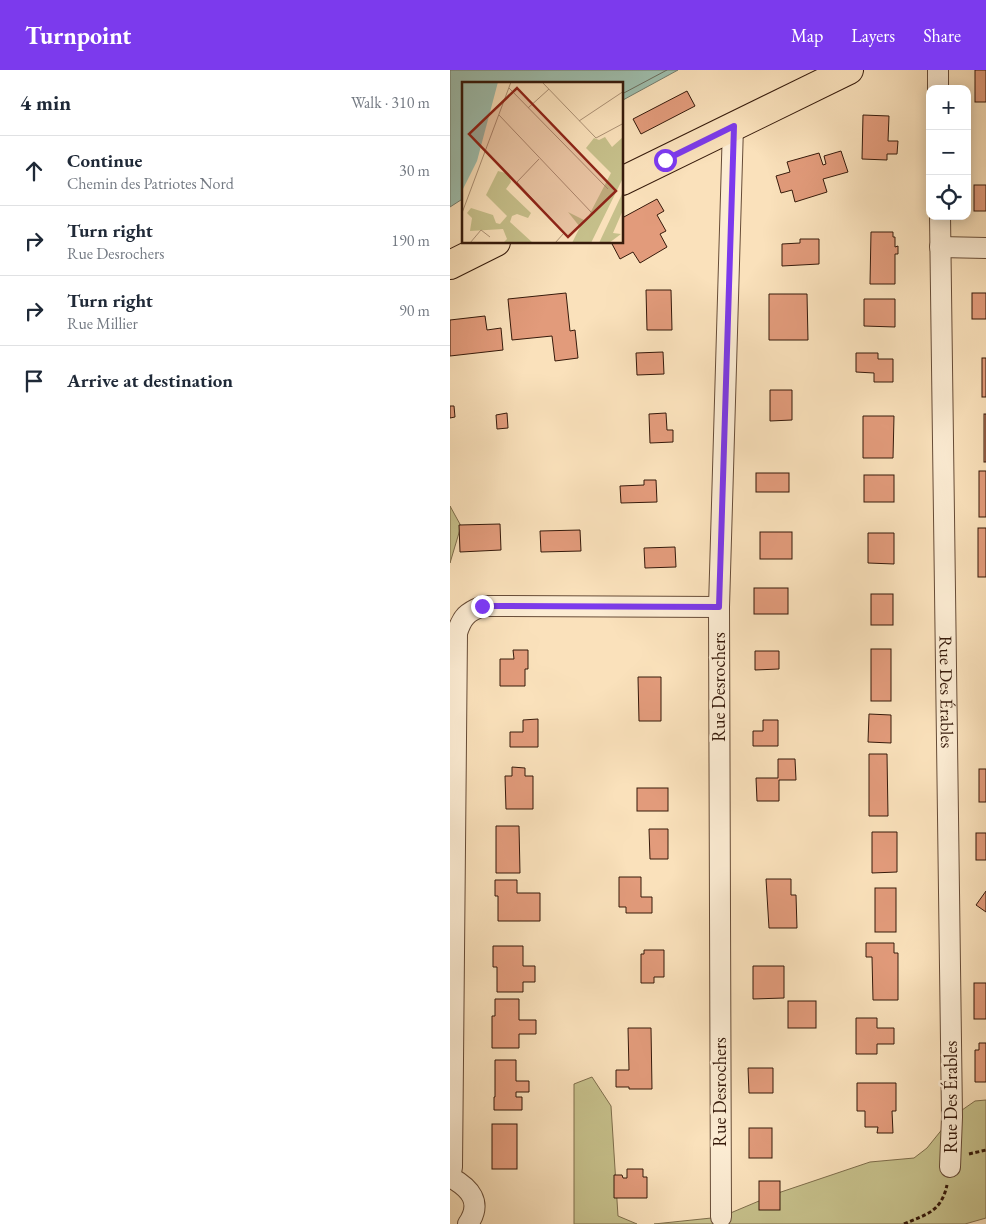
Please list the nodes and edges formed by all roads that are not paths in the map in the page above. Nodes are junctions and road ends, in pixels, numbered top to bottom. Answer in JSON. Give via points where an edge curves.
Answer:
{"nodes":[{"id":1,"x":848,"y":70,"type":"edge"},
{"id":2,"x":938,"y":70,"type":"edge"},
{"id":3,"x":938,"y":85,"type":"edge"},
{"id":4,"x":734,"y":126,"type":"junction"},
{"id":5,"x":624,"y":180,"type":"edge"},
{"id":6,"x":940,"y":220,"type":"edge"},
{"id":7,"x":492,"y":244,"type":"edge"},
{"id":8,"x":940,"y":247,"type":"junction"},
{"id":9,"x":986,"y":248,"type":"edge"},
{"id":10,"x":450,"y":265,"type":"edge"},
{"id":11,"x":719,"y":607,"type":"junction"},
{"id":12,"x":950,"y":1167,"type":"dead end"},
{"id":13,"x":450,"y":1177,"type":"edge"},
{"id":14,"x":721,"y":1217,"type":"dead end"},
{"id":15,"x":468,"y":1224,"type":"edge"}],
"edges":[{"from":1,"to":4,"type":"main road"},
{"from":2,"to":3,"type":"street"},
{"from":4,"to":5,"type":"main road"},
{"from":4,"to":11,"type":"street","name":"Rue Desrochers"},
{"from":6,"to":8,"type":"street","name":"Rue Des Érables"},
{"from":7,"to":10,"type":"main road"},
{"from":8,"to":9,"type":"street"},
{"from":8,"to":12,"type":"street","name":"Rue Des Érables","via":[[952,1117]]},
{"from":11,"to":13,"type":"street","via":[[482,606],[461,621],[457,633]]},
{"from":11,"to":14,"type":"street","name":"Rue Desrochers"},
{"from":13,"to":15,"type":"street","via":[[470,1191],[475,1204],[475,1215]]}]}
